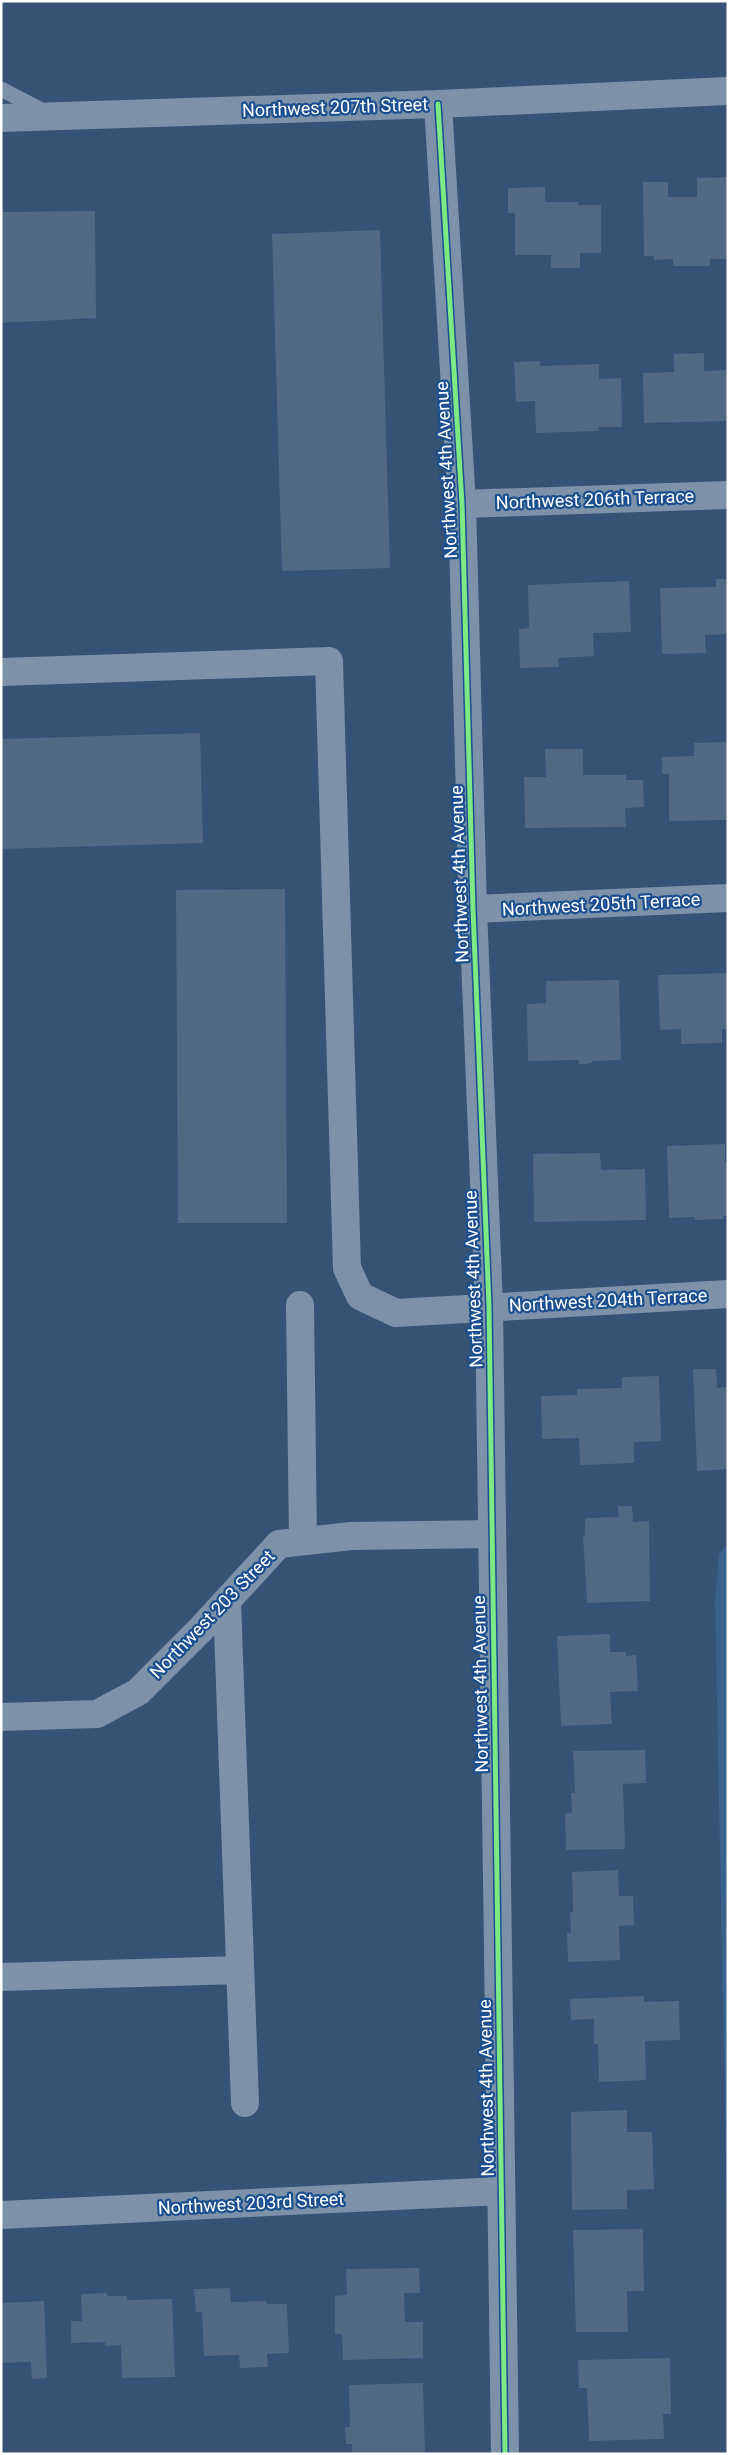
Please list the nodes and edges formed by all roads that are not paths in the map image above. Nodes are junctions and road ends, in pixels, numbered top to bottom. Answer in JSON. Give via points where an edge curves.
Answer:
{"nodes":[{"id":1,"x":1,"y":90,"type":"edge"},
{"id":2,"x":728,"y":91,"type":"edge"},
{"id":3,"x":438,"y":104,"type":"junction"},
{"id":4,"x":53,"y":116,"type":"junction"},
{"id":5,"x":1,"y":118,"type":"edge"},
{"id":6,"x":728,"y":495,"type":"edge"},
{"id":7,"x":462,"y":504,"type":"junction"},
{"id":8,"x":1,"y":672,"type":"edge"},
{"id":9,"x":728,"y":898,"type":"edge"},
{"id":10,"x":474,"y":910,"type":"junction"},
{"id":11,"x":728,"y":1294,"type":"edge"},
{"id":12,"x":300,"y":1305,"type":"dead end"},
{"id":13,"x":489,"y":1306,"type":"junction"},
{"id":14,"x":492,"y":1534,"type":"junction"},
{"id":15,"x":303,"y":1541,"type":"junction"},
{"id":16,"x":227,"y":1601,"type":"junction"},
{"id":17,"x":1,"y":1717,"type":"edge"},
{"id":18,"x":240,"y":1970,"type":"junction"},
{"id":19,"x":1,"y":1977,"type":"edge"},
{"id":20,"x":245,"y":2103,"type":"dead end"},
{"id":21,"x":501,"y":2191,"type":"junction"},
{"id":22,"x":1,"y":2215,"type":"edge"},
{"id":23,"x":505,"y":2454,"type":"edge"}],
"edges":[{"from":1,"to":4,"type":"lane"},
{"from":2,"to":3,"type":"street","name":"Northwest 207th Street"},
{"from":3,"to":4,"type":"street","name":"Northwest 207th Street"},
{"from":3,"to":7,"type":"street","name":"Northwest 4th Avenue"},
{"from":4,"to":5,"type":"street","name":"Northwest 207th Street"},
{"from":6,"to":7,"type":"street","name":"Northwest 206th Terrace"},
{"from":7,"to":10,"type":"street","name":"Northwest 4th Avenue"},
{"from":8,"to":13,"type":"street","name":"Northwest 204th Terrace","via":[[329,661],[347,1268],[360,1296],[396,1313]]},
{"from":9,"to":10,"type":"street","name":"Northwest 205th Terrace"},
{"from":10,"to":13,"type":"street","name":"Northwest 4th Avenue"},
{"from":11,"to":13,"type":"street","name":"Northwest 204th Terrace"},
{"from":12,"to":15,"type":"street"},
{"from":13,"to":14,"type":"street","name":"Northwest 4th Avenue"},
{"from":14,"to":15,"type":"street","name":"Northwest 203 Street","via":[[351,1536]]},
{"from":14,"to":21,"type":"street","name":"Northwest 4th Avenue"},
{"from":15,"to":16,"type":"street","name":"Northwest 203 Street","via":[[279,1544]]},
{"from":16,"to":17,"type":"street","name":"Northwest 203 Street","via":[[138,1692],[97,1714]]},
{"from":16,"to":18,"type":"street"},
{"from":18,"to":19,"type":"street"},
{"from":18,"to":20,"type":"street"},
{"from":21,"to":22,"type":"street","name":"Northwest 203rd Street"},
{"from":21,"to":23,"type":"street","name":"Northwest 4th Avenue"}]}
